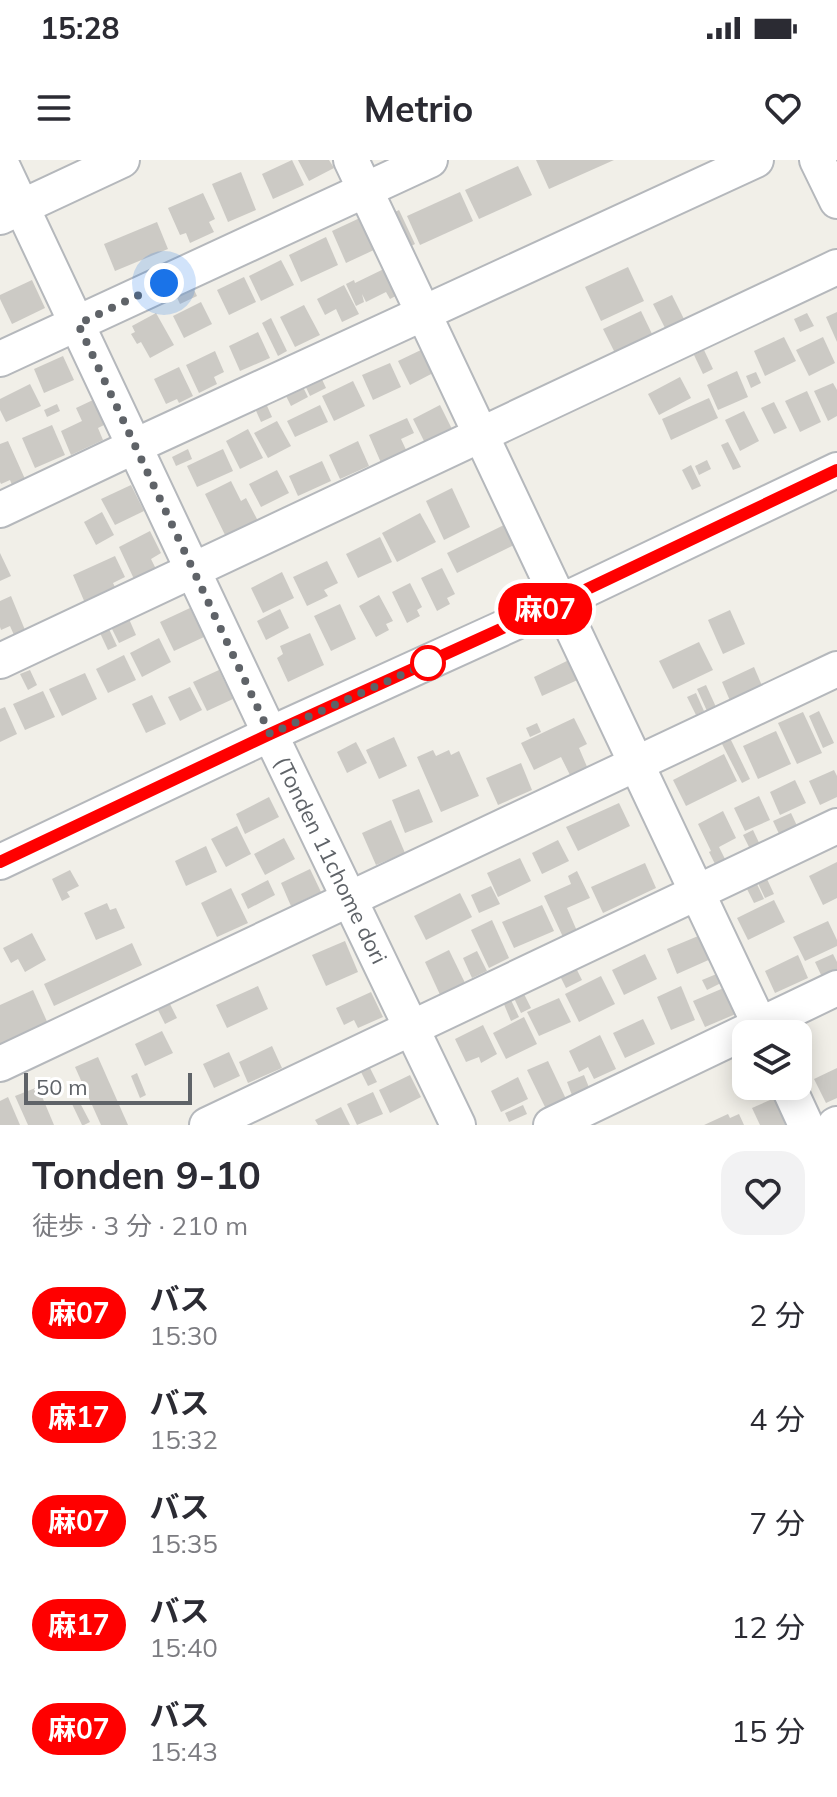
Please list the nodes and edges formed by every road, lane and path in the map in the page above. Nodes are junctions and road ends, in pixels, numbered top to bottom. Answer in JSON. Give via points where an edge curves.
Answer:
{"nodes":[{"id":1,"x":122,"y":160,"type":"edge"},
{"id":2,"x":430,"y":160,"type":"edge"},
{"id":3,"x":756,"y":160,"type":"edge"},
{"id":4,"x":817,"y":160,"type":"edge"},
{"id":5,"x":0,"y":161,"type":"edge"},
{"id":6,"x":358,"y":175,"type":"edge"},
{"id":7,"x":837,"y":201,"type":"edge"},
{"id":8,"x":11,"y":212,"type":"edge"},
{"id":9,"x":837,"y":267,"type":"edge"},
{"id":10,"x":423,"y":314,"type":"junction"},
{"id":11,"x":78,"y":324,"type":"junction"},
{"id":12,"x":0,"y":359,"type":"edge"},
{"id":13,"x":481,"y":435,"type":"junction"},
{"id":14,"x":135,"y":446,"type":"junction"},
{"id":15,"x":837,"y":470,"type":"edge"},
{"id":16,"x":0,"y":510,"type":"edge"},
{"id":17,"x":192,"y":570,"type":"junction"},
{"id":18,"x":560,"y":602,"type":"junction"},
{"id":19,"x":0,"y":661,"type":"edge"},
{"id":20,"x":837,"y":669,"type":"edge"},
{"id":21,"x":270,"y":734,"type":"junction"},
{"id":22,"x":636,"y":764,"type":"junction"},
{"id":23,"x":837,"y":826,"type":"edge"},
{"id":24,"x":0,"y":862,"type":"edge"},
{"id":25,"x":696,"y":891,"type":"junction"},
{"id":26,"x":350,"y":900,"type":"junction"},
{"id":27,"x":837,"y":988,"type":"edge"},
{"id":28,"x":757,"y":1020,"type":"edge"},
{"id":29,"x":780,"y":1020,"type":"edge"},
{"id":30,"x":411,"y":1029,"type":"junction"},
{"id":31,"x":732,"y":1044,"type":"edge"},
{"id":32,"x":0,"y":1064,"type":"edge"},
{"id":33,"x":794,"y":1100,"type":"edge"},
{"id":34,"x":207,"y":1125,"type":"edge"},
{"id":35,"x":458,"y":1125,"type":"edge"},
{"id":36,"x":551,"y":1125,"type":"edge"},
{"id":37,"x":806,"y":1125,"type":"edge"}],
"edges":[{"from":1,"to":8,"type":"street"},
{"from":2,"to":6,"type":"street"},
{"from":3,"to":10,"type":"street"},
{"from":4,"to":7,"type":"street"},
{"from":5,"to":8,"type":"street","name":"(Tonden 11chome dori"},
{"from":6,"to":10,"type":"street"},
{"from":6,"to":11,"type":"street"},
{"from":8,"to":11,"type":"street","name":"(Tonden 11chome dori"},
{"from":9,"to":13,"type":"street"},
{"from":10,"to":13,"type":"street"},
{"from":10,"to":14,"type":"street"},
{"from":11,"to":12,"type":"street"},
{"from":11,"to":14,"type":"street","name":"(Tonden 11chome dori"},
{"from":13,"to":17,"type":"street"},
{"from":13,"to":18,"type":"street"},
{"from":14,"to":16,"type":"street"},
{"from":14,"to":17,"type":"street","name":"(Tonden 11chome dori"},
{"from":15,"to":18,"type":"street"},
{"from":17,"to":19,"type":"street"},
{"from":17,"to":21,"type":"street","name":"(Tonden 11chome dori"},
{"from":18,"to":21,"type":"street"},
{"from":18,"to":22,"type":"street"},
{"from":20,"to":22,"type":"street"},
{"from":21,"to":24,"type":"street"},
{"from":21,"to":26,"type":"street","name":"(Tonden 11chome dori"},
{"from":22,"to":25,"type":"street"},
{"from":22,"to":26,"type":"street"},
{"from":23,"to":25,"type":"street"},
{"from":25,"to":28,"type":"street"},
{"from":25,"to":30,"type":"street"},
{"from":26,"to":30,"type":"street","name":"(Tonden 11chome dori"},
{"from":26,"to":32,"type":"street"},
{"from":27,"to":29,"type":"street"},
{"from":30,"to":34,"type":"street"},
{"from":30,"to":35,"type":"street","name":"(Tonden 11chome dori"},
{"from":31,"to":36,"type":"street"},
{"from":33,"to":37,"type":"street"}]}
